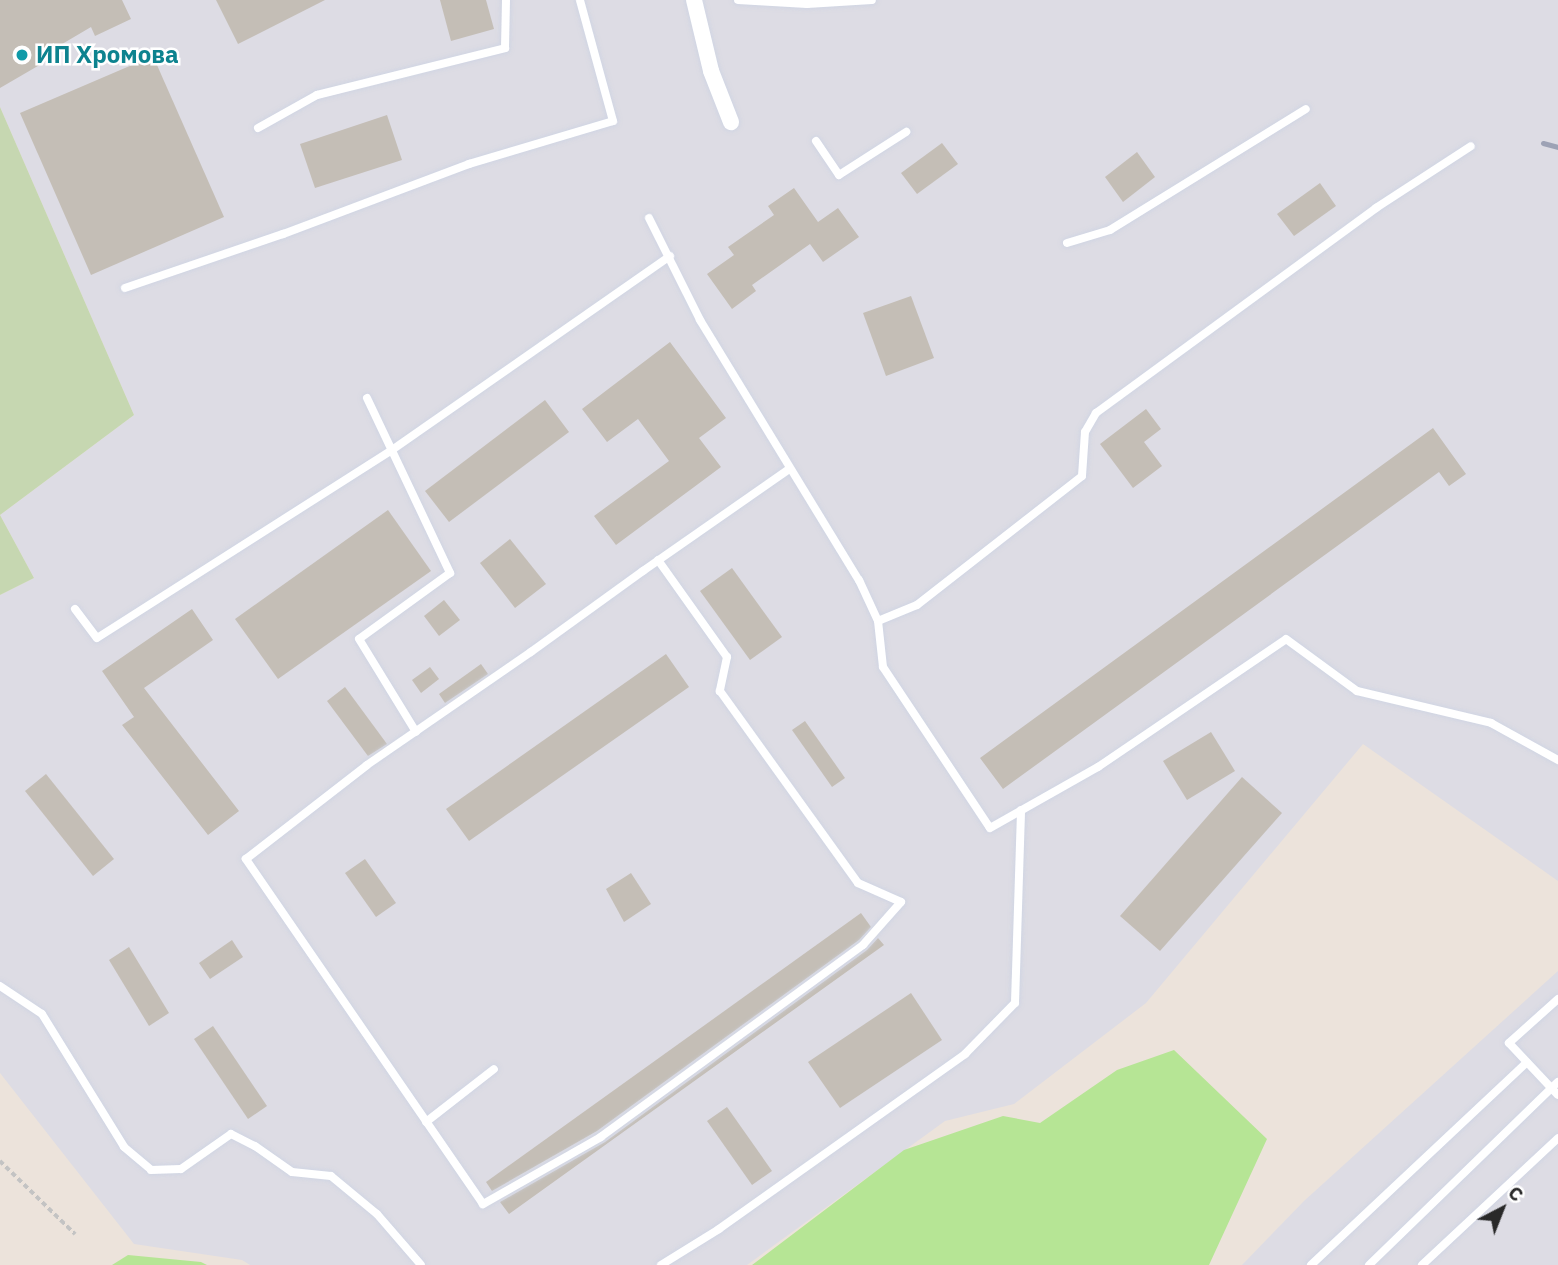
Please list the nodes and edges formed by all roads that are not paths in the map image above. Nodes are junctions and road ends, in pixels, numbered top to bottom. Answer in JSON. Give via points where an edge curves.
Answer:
{"nodes":[{"id":1,"x":506,"y":0,"type":"edge"},
{"id":2,"x":580,"y":0,"type":"edge"},
{"id":3,"x":694,"y":0,"type":"edge"},
{"id":4,"x":738,"y":0,"type":"edge"},
{"id":5,"x":872,"y":0,"type":"edge"},
{"id":6,"x":852,"y":1,"type":"edge"},
{"id":7,"x":1306,"y":109,"type":"dead end"},
{"id":8,"x":731,"y":122,"type":"dead end"},
{"id":9,"x":258,"y":128,"type":"dead end"},
{"id":10,"x":906,"y":132,"type":"dead end"},
{"id":11,"x":816,"y":141,"type":"dead end"},
{"id":12,"x":1471,"y":146,"type":"dead end"},
{"id":13,"x":649,"y":218,"type":"dead end"},
{"id":14,"x":1067,"y":243,"type":"dead end"},
{"id":15,"x":670,"y":256,"type":"junction"},
{"id":16,"x":125,"y":288,"type":"dead end"},
{"id":17,"x":367,"y":398,"type":"dead end"},
{"id":18,"x":392,"y":450,"type":"junction"},
{"id":19,"x":789,"y":469,"type":"junction"},
{"id":20,"x":658,"y":560,"type":"junction"},
{"id":21,"x":75,"y":609,"type":"dead end"},
{"id":22,"x":878,"y":621,"type":"junction"},
{"id":23,"x":416,"y":732,"type":"junction"},
{"id":24,"x":1558,"y":761,"type":"edge"},
{"id":25,"x":1021,"y":810,"type":"junction"},
{"id":26,"x":0,"y":986,"type":"edge"},
{"id":27,"x":1558,"y":999,"type":"edge"},
{"id":28,"x":1527,"y":1062,"type":"junction"},
{"id":29,"x":494,"y":1069,"type":"dead end"},
{"id":30,"x":1556,"y":1089,"type":"edge"},
{"id":31,"x":426,"y":1122,"type":"junction"},
{"id":32,"x":1558,"y":1138,"type":"edge"},
{"id":33,"x":421,"y":1265,"type":"edge"},
{"id":34,"x":661,"y":1265,"type":"edge"},
{"id":35,"x":1311,"y":1265,"type":"edge"},
{"id":36,"x":1369,"y":1265,"type":"edge"},
{"id":37,"x":1422,"y":1265,"type":"edge"}],
"edges":[{"from":1,"to":9,"type":"lane","via":[[505,48],[317,95]]},
{"from":2,"to":16,"type":"lane","via":[[613,121],[470,164]]},
{"from":3,"to":8,"type":"street","via":[[711,71]]},
{"from":4,"to":6,"type":"lane"},
{"from":5,"to":6,"type":"lane"},
{"from":7,"to":14,"type":"lane","via":[[1111,230]]},
{"from":10,"to":11,"type":"lane","via":[[839,175]]},
{"from":12,"to":22,"type":"lane","via":[[1376,208],[1096,413],[1085,432],[1082,476],[917,605]]},
{"from":13,"to":15,"type":"lane"},
{"from":15,"to":18,"type":"lane"},
{"from":15,"to":19,"type":"lane","via":[[700,320]]},
{"from":17,"to":18,"type":"lane"},
{"from":18,"to":21,"type":"lane","via":[[97,638]]},
{"from":18,"to":23,"type":"lane","via":[[450,573],[359,639]]},
{"from":19,"to":20,"type":"lane"},
{"from":19,"to":22,"type":"lane","via":[[859,580]]},
{"from":20,"to":23,"type":"lane"},
{"from":20,"to":31,"type":"lane","via":[[727,657],[720,691],[858,884],[901,902],[863,945],[601,1137],[483,1204]]},
{"from":22,"to":25,"type":"lane","via":[[883,667],[990,828]]},
{"from":23,"to":31,"type":"lane","via":[[246,859]]},
{"from":24,"to":25,"type":"lane","via":[[1491,723],[1357,691],[1286,639],[1098,766]]},
{"from":25,"to":34,"type":"lane","via":[[1015,1003],[965,1054]]},
{"from":26,"to":33,"type":"lane","via":[[42,1014],[124,1147],[151,1170],[181,1169],[232,1134],[292,1172],[331,1176],[377,1214]]},
{"from":27,"to":28,"type":"lane","via":[[1509,1043]]},
{"from":28,"to":30,"type":"lane"},
{"from":28,"to":35,"type":"lane"},
{"from":29,"to":31,"type":"lane"},
{"from":30,"to":36,"type":"lane"},
{"from":32,"to":37,"type":"lane"}]}
